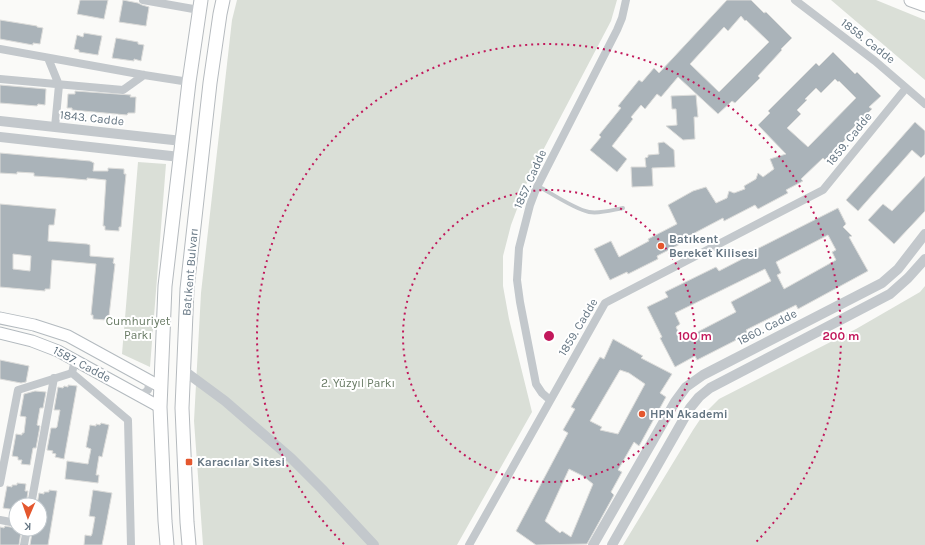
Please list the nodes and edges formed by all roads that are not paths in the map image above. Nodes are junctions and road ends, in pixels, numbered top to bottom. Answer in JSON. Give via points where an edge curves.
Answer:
{"nodes":[{"id":1,"x":142,"y":0,"type":"edge"},
{"id":2,"x":223,"y":0,"type":"edge"},
{"id":3,"x":626,"y":0,"type":"edge"},
{"id":4,"x":795,"y":0,"type":"edge"},
{"id":5,"x":911,"y":0,"type":"edge"},
{"id":6,"x":200,"y":5,"type":"edge"},
{"id":7,"x":925,"y":5,"type":"edge"},
{"id":8,"x":0,"y":49,"type":"edge"},
{"id":9,"x":48,"y":58,"type":"junction"},
{"id":10,"x":144,"y":75,"type":"junction"},
{"id":11,"x":0,"y":79,"type":"edge"},
{"id":12,"x":189,"y":82,"type":"junction"},
{"id":13,"x":59,"y":84,"type":"junction"},
{"id":14,"x":906,"y":88,"type":"junction"},
{"id":15,"x":925,"y":104,"type":"edge"},
{"id":16,"x":0,"y":121,"type":"edge"},
{"id":17,"x":55,"y":127,"type":"junction"},
{"id":18,"x":0,"y":137,"type":"edge"},
{"id":19,"x":182,"y":141,"type":"junction"},
{"id":20,"x":180,"y":157,"type":"junction"},
{"id":21,"x":538,"y":186,"type":"junction"},
{"id":22,"x":623,"y":208,"type":"dead end"},
{"id":23,"x":925,"y":234,"type":"edge"},
{"id":24,"x":925,"y":259,"type":"edge"},
{"id":25,"x":901,"y":264,"type":"junction"},
{"id":26,"x":913,"y":273,"type":"junction"},
{"id":27,"x":0,"y":318,"type":"edge"},
{"id":28,"x":0,"y":333,"type":"edge"},
{"id":29,"x":74,"y":360,"type":"junction"},
{"id":30,"x":183,"y":370,"type":"junction"},
{"id":31,"x":72,"y":373,"type":"junction"},
{"id":32,"x":54,"y":378,"type":"junction"},
{"id":33,"x":145,"y":378,"type":"junction"},
{"id":34,"x":160,"y":387,"type":"junction"},
{"id":35,"x":136,"y":393,"type":"junction"},
{"id":36,"x":550,"y":400,"type":"junction"},
{"id":37,"x":160,"y":407,"type":"junction"},
{"id":38,"x":0,"y":483,"type":"edge"},
{"id":39,"x":32,"y":497,"type":"edge"},
{"id":40,"x":131,"y":545,"type":"edge"},
{"id":41,"x":167,"y":545,"type":"edge"},
{"id":42,"x":189,"y":545,"type":"edge"},
{"id":43,"x":374,"y":545,"type":"edge"},
{"id":44,"x":469,"y":545,"type":"edge"},
{"id":45,"x":593,"y":545,"type":"edge"},
{"id":46,"x":612,"y":545,"type":"edge"}],
"edges":[{"from":1,"to":6,"type":"street"},
{"from":2,"to":30,"type":"main road","name":"Batıkent Bulvarı","via":[[210,84],[186,289]]},
{"from":3,"to":21,"type":"street","name":"1857. Cadde","via":[[617,30]]},
{"from":4,"to":14,"type":"street","name":"1858. Cadde"},
{"from":5,"to":7,"type":"main road"},
{"from":6,"to":12,"type":"main road","name":"Batıkent Bulvarı"},
{"from":8,"to":9,"type":"street"},
{"from":9,"to":10,"type":"street"},
{"from":9,"to":13,"type":"street"},
{"from":10,"to":12,"type":"street"},
{"from":10,"to":13,"type":"street","via":[[123,90]]},
{"from":11,"to":13,"type":"street"},
{"from":12,"to":19,"type":"main road","name":"Batıkent Bulvarı"},
{"from":13,"to":17,"type":"street"},
{"from":14,"to":15,"type":"street","name":"1858. Cadde"},
{"from":14,"to":36,"type":"street","name":"1859. Cadde","via":[[823,190],[605,303]]},
{"from":16,"to":17,"type":"street","name":"1843. Cadde"},
{"from":17,"to":19,"type":"street","name":"1843. Cadde"},
{"from":18,"to":20,"type":"street"},
{"from":19,"to":20,"type":"main road","name":"Batıkent Bulvarı"},
{"from":20,"to":34,"type":"main road","name":"Batıkent Bulvarı","via":[[165,286]]},
{"from":21,"to":22,"type":"lane","via":[[588,212]]},
{"from":21,"to":36,"type":"street","name":"1857. Cadde","via":[[530,205],[519,248],[517,280],[536,384]]},
{"from":23,"to":25,"type":"street","name":"1860. Cadde"},
{"from":24,"to":26,"type":"street"},
{"from":25,"to":26,"type":"street"},
{"from":25,"to":45,"type":"street","name":"1860. Cadde","via":[[882,283],[703,375],[686,387]]},
{"from":26,"to":46,"type":"street","via":[[890,294],[704,393],[690,408]]},
{"from":27,"to":33,"type":"main road","name":"1587. Cadde","via":[[68,336]]},
{"from":28,"to":29,"type":"main road","name":"1587. Cadde","via":[[43,344]]},
{"from":29,"to":31,"type":"street"},
{"from":29,"to":35,"type":"main road","name":"1587. Cadde"},
{"from":30,"to":42,"type":"main road","name":"Batıkent Bulvarı","via":[[182,408]]},
{"from":30,"to":43,"type":"street","via":[[225,401],[291,458]]},
{"from":31,"to":32,"type":"street"},
{"from":31,"to":40,"type":"street","via":[[128,420]]},
{"from":32,"to":38,"type":"street","via":[[18,390]]},
{"from":32,"to":39,"type":"street"},
{"from":33,"to":34,"type":"main road","name":"1587. Cadde"},
{"from":33,"to":35,"type":"street","via":[[149,385],[148,390],[143,394]]},
{"from":34,"to":37,"type":"main road","name":"Batıkent Bulvarı"},
{"from":35,"to":37,"type":"main road","name":"1587. Cadde"},
{"from":36,"to":44,"type":"street","name":"1859. Cadde"},
{"from":37,"to":41,"type":"main road","name":"Batıkent Bulvarı"}]}
